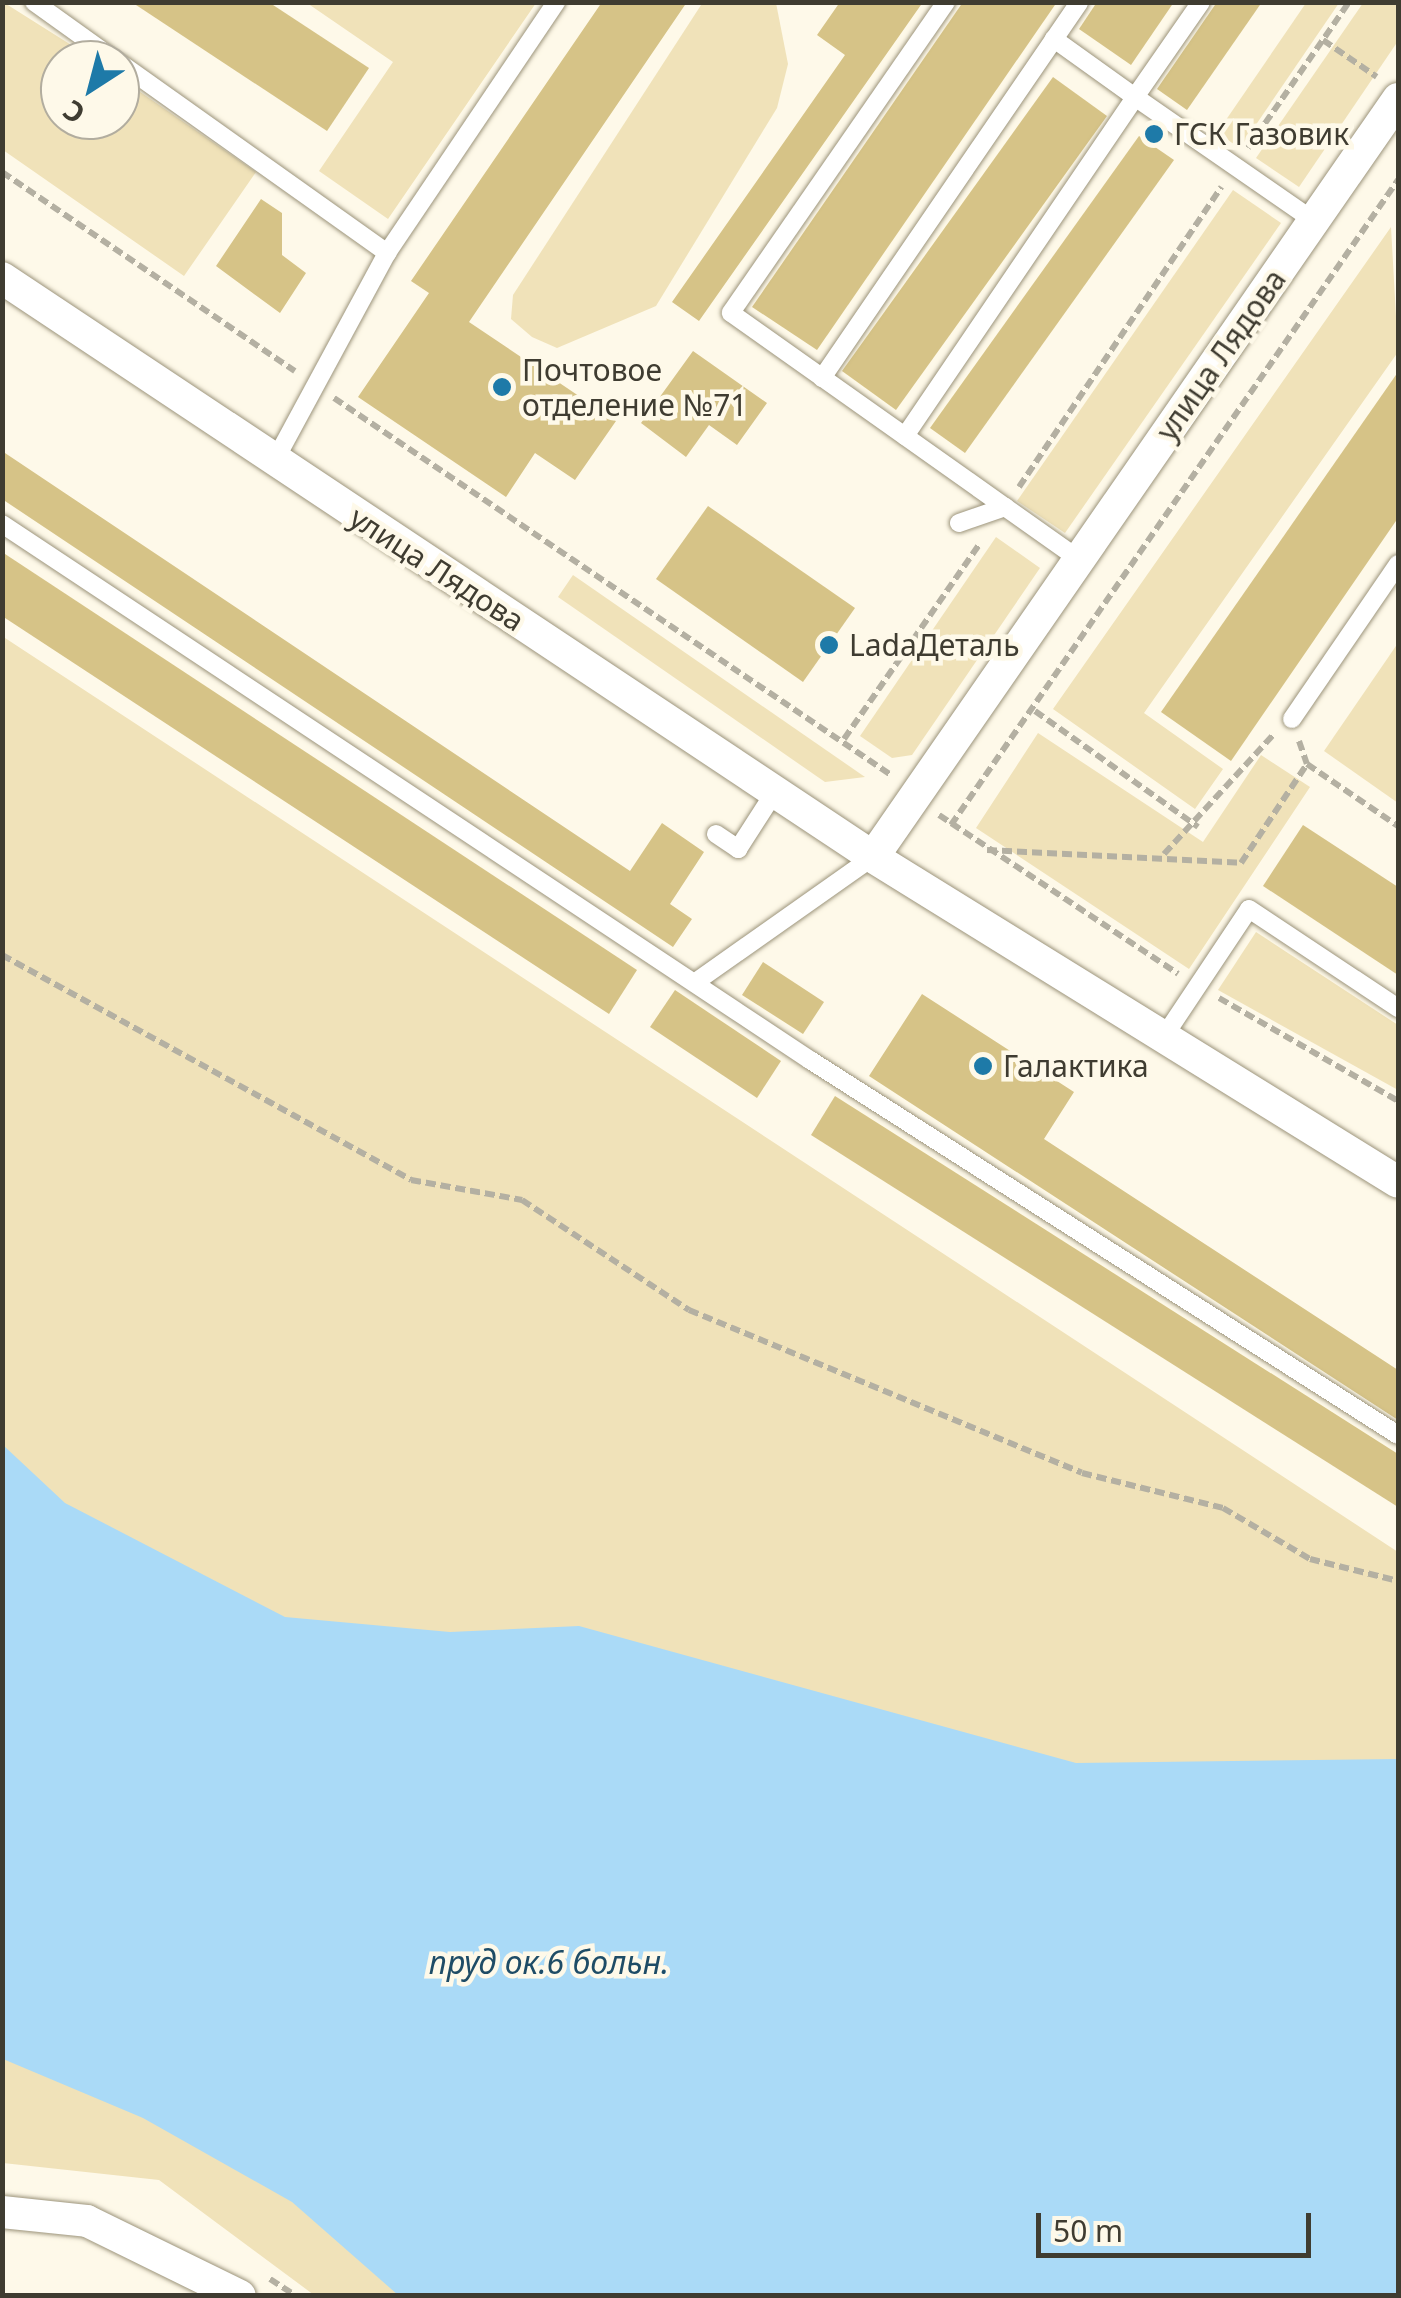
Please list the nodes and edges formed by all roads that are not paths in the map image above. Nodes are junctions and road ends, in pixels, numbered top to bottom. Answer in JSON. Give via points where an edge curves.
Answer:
{"nodes":[{"id":1,"x":34,"y":2,"type":"edge"},
{"id":2,"x":556,"y":2,"type":"edge"},
{"id":3,"x":946,"y":2,"type":"edge"},
{"id":4,"x":1078,"y":2,"type":"edge"},
{"id":5,"x":1201,"y":2,"type":"edge"},
{"id":6,"x":1054,"y":39,"type":"junction"},
{"id":7,"x":87,"y":40,"type":"edge"},
{"id":8,"x":140,"y":78,"type":"edge"},
{"id":9,"x":1391,"y":90,"type":"edge"},
{"id":10,"x":1135,"y":96,"type":"junction"},
{"id":11,"x":1314,"y":221,"type":"junction"},
{"id":12,"x":387,"y":253,"type":"junction"},
{"id":13,"x":2,"y":278,"type":"edge"},
{"id":14,"x":822,"y":378,"type":"junction"},
{"id":15,"x":905,"y":436,"type":"junction"},
{"id":16,"x":274,"y":462,"type":"junction"},
{"id":17,"x":1006,"y":507,"type":"junction"},
{"id":18,"x":959,"y":523,"type":"dead end"},
{"id":19,"x":2,"y":524,"type":"edge"},
{"id":20,"x":1079,"y":559,"type":"junction"},
{"id":21,"x":1398,"y":564,"type":"edge"},
{"id":22,"x":1292,"y":719,"type":"road end"},
{"id":23,"x":776,"y":790,"type":"junction"},
{"id":24,"x":716,"y":834,"type":"dead end"},
{"id":25,"x":873,"y":857,"type":"junction"},
{"id":26,"x":698,"y":981,"type":"junction"},
{"id":27,"x":1398,"y":1008,"type":"edge"},
{"id":28,"x":1165,"y":1036,"type":"junction"},
{"id":29,"x":1398,"y":1182,"type":"edge"},
{"id":30,"x":1398,"y":1435,"type":"edge"},
{"id":31,"x":2,"y":2212,"type":"edge"},
{"id":32,"x":240,"y":2296,"type":"edge"}],
"edges":[{"from":1,"to":7,"type":"lane"},
{"from":2,"to":12,"type":"lane"},
{"from":3,"to":14,"type":"lane","via":[[731,313]]},
{"from":4,"to":6,"type":"lane"},
{"from":5,"to":10,"type":"lane"},
{"from":6,"to":10,"type":"lane"},
{"from":6,"to":14,"type":"lane"},
{"from":8,"to":12,"type":"lane"},
{"from":9,"to":11,"type":"street","name":"улица Лядова"},
{"from":10,"to":11,"type":"lane"},
{"from":10,"to":15,"type":"lane"},
{"from":11,"to":20,"type":"street","name":"улица Лядова"},
{"from":12,"to":16,"type":"lane"},
{"from":13,"to":16,"type":"street","name":"улица Лядова"},
{"from":14,"to":15,"type":"lane"},
{"from":15,"to":17,"type":"lane"},
{"from":16,"to":23,"type":"street","name":"улица Лядова"},
{"from":17,"to":18,"type":"lane"},
{"from":17,"to":20,"type":"lane"},
{"from":19,"to":26,"type":"lane"},
{"from":20,"to":25,"type":"street","name":"улица Лядова"},
{"from":21,"to":22,"type":"lane"},
{"from":23,"to":24,"type":"lane","via":[[738,848]]},
{"from":23,"to":25,"type":"street","name":"улица Лядова"},
{"from":25,"to":26,"type":"lane"},
{"from":25,"to":28,"type":"street","name":"улица Лядова"},
{"from":26,"to":30,"type":"lane"},
{"from":27,"to":28,"type":"lane","via":[[1248,909]]},
{"from":28,"to":29,"type":"street","name":"улица Лядова"},
{"from":31,"to":32,"type":"street","via":[[86,2221]]}]}
